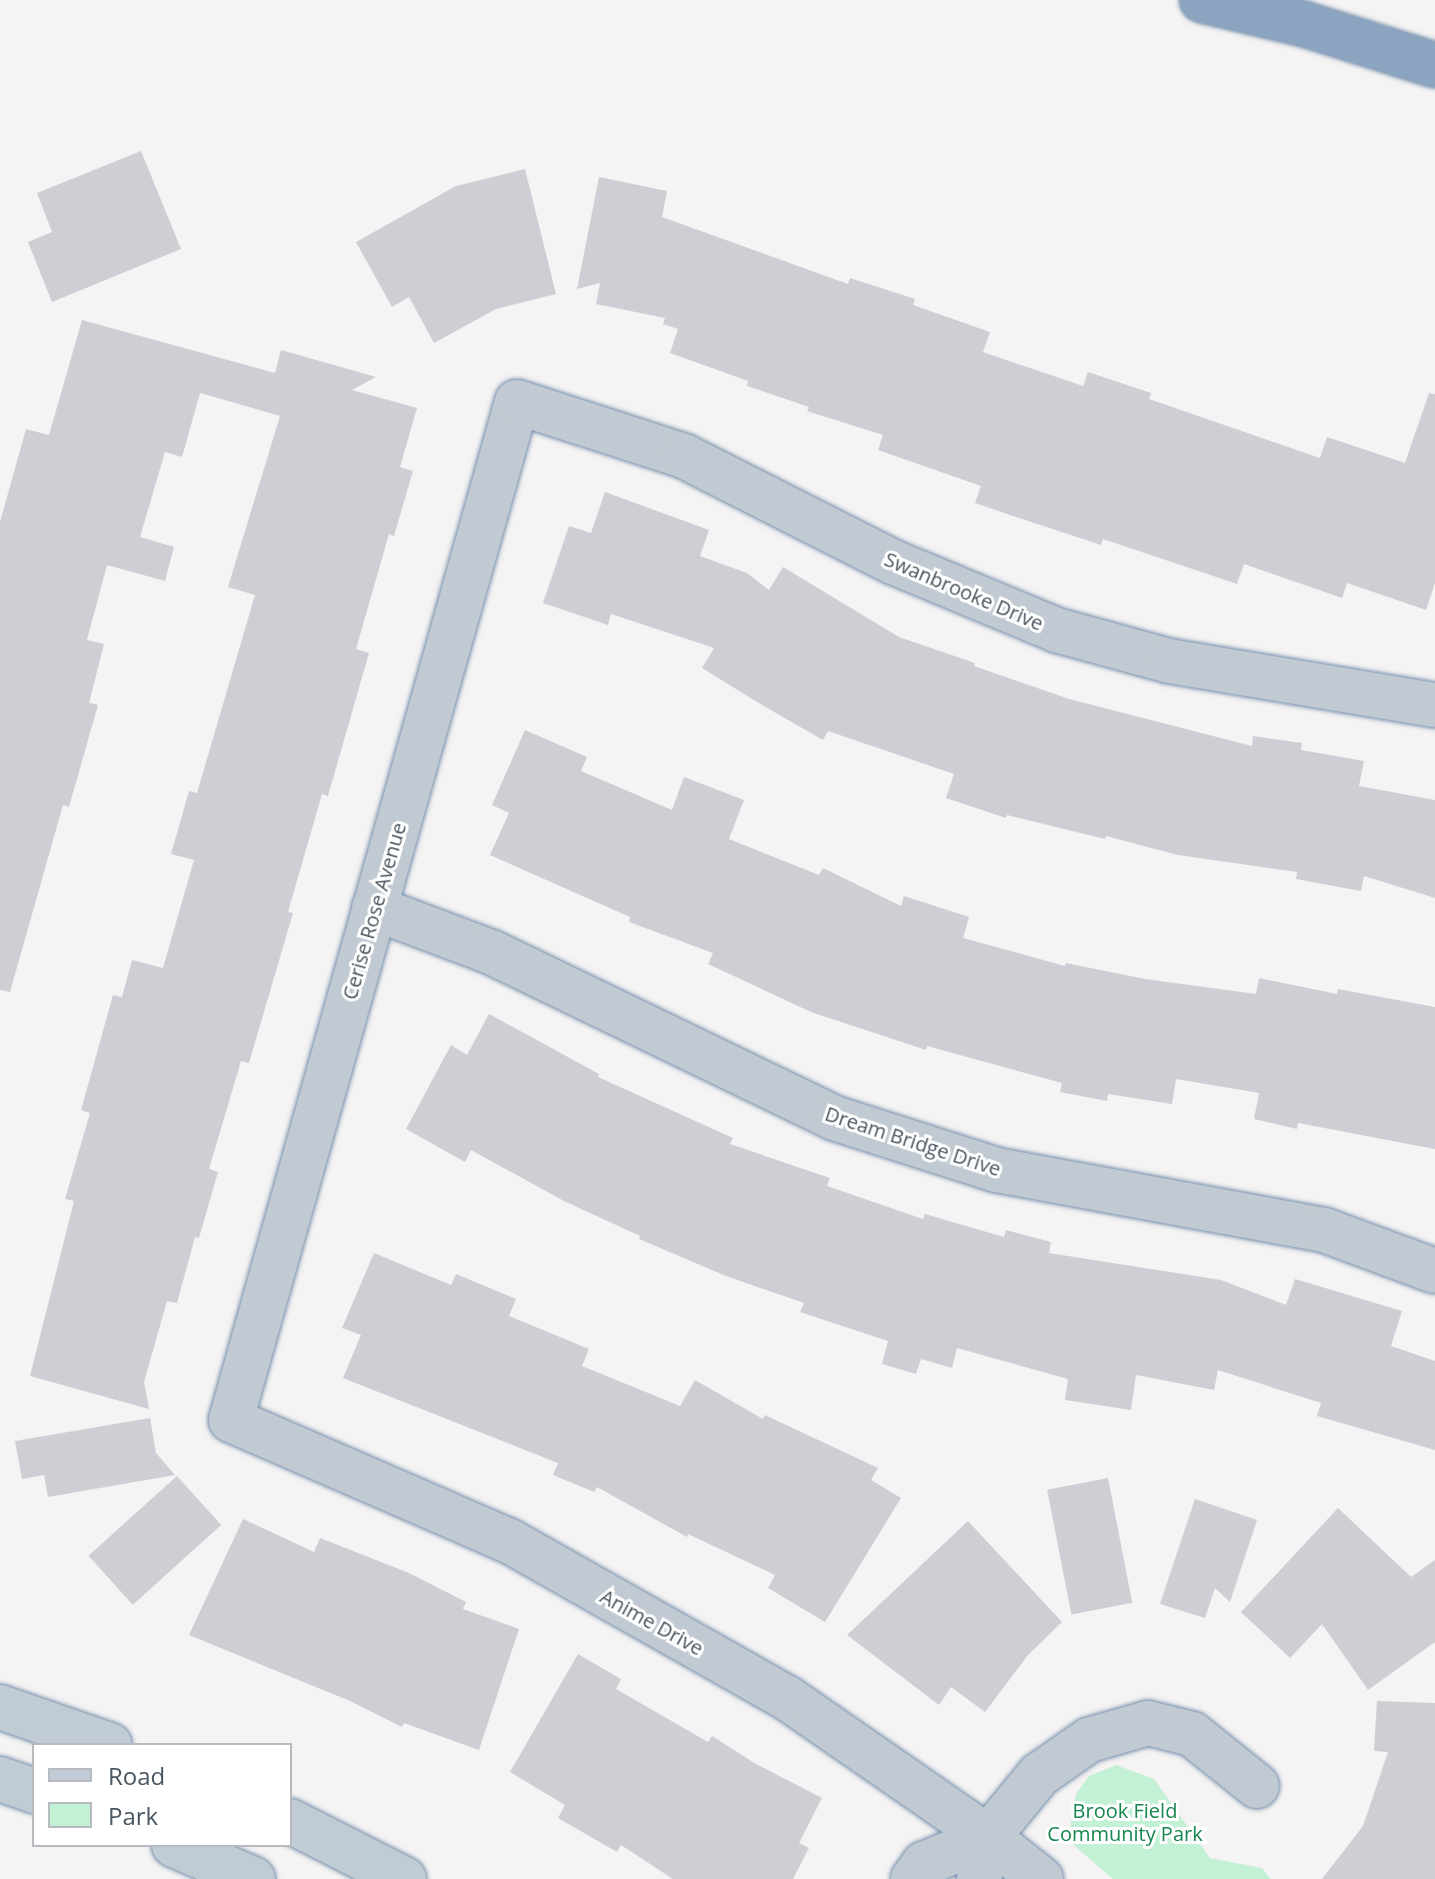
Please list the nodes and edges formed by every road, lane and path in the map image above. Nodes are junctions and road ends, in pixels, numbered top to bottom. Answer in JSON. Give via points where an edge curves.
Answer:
{"nodes":[{"id":1,"x":1202,"y":0,"type":"edge"},
{"id":2,"x":1435,"y":65,"type":"edge"},
{"id":3,"x":517,"y":402,"type":"joint"},
{"id":4,"x":1435,"y":705,"type":"edge"},
{"id":5,"x":374,"y":908,"type":"junction"},
{"id":6,"x":1435,"y":1271,"type":"edge"},
{"id":7,"x":231,"y":1420,"type":"joint"},
{"id":8,"x":0,"y":1707,"type":"edge"},
{"id":9,"x":104,"y":1743,"type":"edge"},
{"id":10,"x":0,"y":1779,"type":"edge"},
{"id":11,"x":1257,"y":1786,"type":"dead end"},
{"id":12,"x":32,"y":1790,"type":"edge"},
{"id":13,"x":292,"y":1822,"type":"edge"},
{"id":14,"x":988,"y":1837,"type":"junction"},
{"id":15,"x":179,"y":1847,"type":"edge"},
{"id":16,"x":253,"y":1879,"type":"edge"},
{"id":17,"x":404,"y":1879,"type":"edge"},
{"id":18,"x":913,"y":1879,"type":"edge"},
{"id":19,"x":979,"y":1879,"type":"edge"},
{"id":20,"x":1041,"y":1879,"type":"edge"}],
"edges":[{"from":1,"to":2,"type":"highway","via":[[1304,24]]},
{"from":3,"to":4,"type":"street","name":"Swanbrooke Drive","via":[[684,456],[893,562],[1056,630],[1169,661]]},
{"from":3,"to":5,"type":"street","name":"Cerise Rose Avenue"},
{"from":5,"to":6,"type":"street","name":"Dream Bridge Drive","via":[[491,952],[834,1118],[997,1170],[1324,1230]]},
{"from":5,"to":7,"type":"street","name":"Cerise Rose Avenue"},
{"from":7,"to":14,"type":"street","name":"Anime Drive","via":[[509,1541],[787,1698]]},
{"from":8,"to":9,"type":"street"},
{"from":10,"to":12,"type":"street"},
{"from":11,"to":14,"type":"street","via":[[1192,1734],[1148,1723],[1089,1740],[1039,1775]]},
{"from":13,"to":17,"type":"street"},
{"from":14,"to":18,"type":"street","via":[[924,1864]]},
{"from":14,"to":19,"type":"street"},
{"from":14,"to":20,"type":"street","name":"Anime Drive"},
{"from":15,"to":16,"type":"street"}]}
